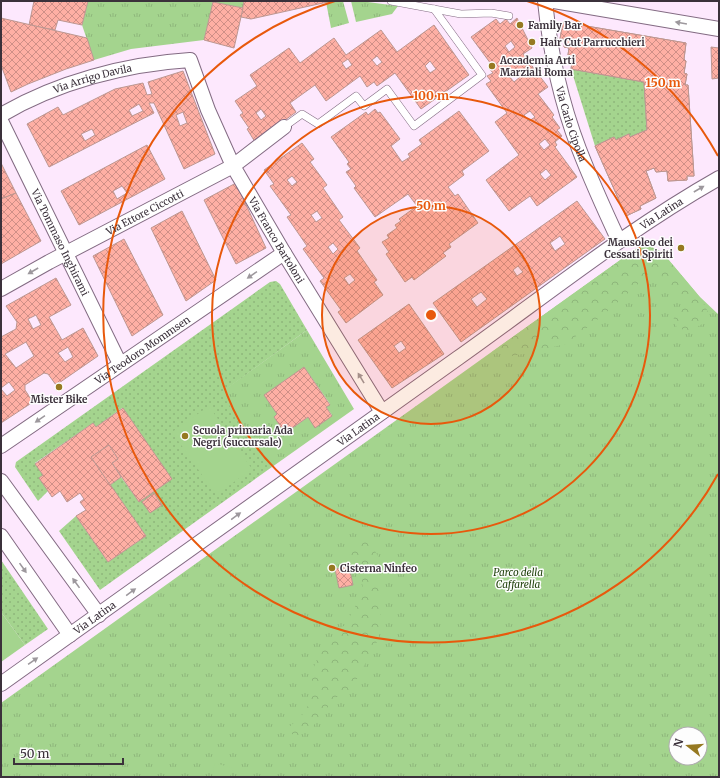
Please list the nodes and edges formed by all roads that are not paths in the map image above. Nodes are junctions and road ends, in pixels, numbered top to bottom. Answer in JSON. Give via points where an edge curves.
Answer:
{"nodes":[{"id":1,"x":391,"y":1,"type":"edge"},
{"id":2,"x":545,"y":1,"type":"edge"},
{"id":3,"x":554,"y":1,"type":"edge"},
{"id":4,"x":434,"y":9,"type":"junction"},
{"id":5,"x":509,"y":16,"type":"dead end"},
{"id":6,"x":719,"y":29,"type":"edge"},
{"id":7,"x":190,"y":60,"type":"joint"},
{"id":8,"x":1,"y":115,"type":"edge"},
{"id":9,"x":1,"y":121,"type":"edge"},
{"id":10,"x":284,"y":127,"type":"joint"},
{"id":11,"x":233,"y":166,"type":"junction"},
{"id":12,"x":719,"y":178,"type":"edge"},
{"id":13,"x":619,"y":241,"type":"junction"},
{"id":14,"x":66,"y":253,"type":"junction"},
{"id":15,"x":284,"y":253,"type":"junction"},
{"id":16,"x":1,"y":289,"type":"edge"},
{"id":17,"x":120,"y":364,"type":"junction"},
{"id":18,"x":382,"y":412,"type":"junction"},
{"id":19,"x":1,"y":446,"type":"edge"},
{"id":20,"x":1,"y":481,"type":"edge"},
{"id":21,"x":1,"y":536,"type":"edge"},
{"id":22,"x":99,"y":614,"type":"junction"},
{"id":23,"x":70,"y":635,"type":"junction"},
{"id":24,"x":1,"y":684,"type":"edge"}],
"edges":[{"from":1,"to":4,"type":"lane"},
{"from":2,"to":13,"type":"street","name":"Via Carlo Cipolla","via":[[556,71],[570,124],[590,177]]},
{"from":6,"to":3,"type":"street","one_way":true},
{"from":4,"to":5,"type":"lane","via":[[461,14],[491,13]]},
{"from":4,"to":10,"type":"lane","via":[[482,75],[414,126],[387,89],[364,106],[356,96],[318,124],[302,114]]},
{"from":7,"to":8,"type":"street","name":"Via Arrigo Davila","via":[[144,65],[87,79],[41,95]]},
{"from":7,"to":11,"type":"street","name":"Via Franco Bartoloni","via":[[208,110]]},
{"from":9,"to":14,"type":"street","name":"Via Tommaso Inghirami"},
{"from":10,"to":11,"type":"street","name":"Via Ettore Ciccotti"},
{"from":11,"to":14,"type":"street","name":"Via Ettore Ciccotti"},
{"from":11,"to":15,"type":"street","name":"Via Franco Bartoloni"},
{"from":13,"to":12,"type":"street","name":"Via Latina","one_way":true,"via":[[675,203]]},
{"from":13,"to":18,"type":"street","name":"Via Latina"},
{"from":14,"to":16,"type":"street","name":"Via Ettore Ciccotti","one_way":true},
{"from":14,"to":17,"type":"street","name":"Via Tommaso Inghirami"},
{"from":15,"to":17,"type":"street","name":"Via Teodoro Mommsen","one_way":true},
{"from":18,"to":15,"type":"street","name":"Via Franco Bartoloni","one_way":true},
{"from":17,"to":19,"type":"street","name":"Via Teodoro Mommsen","one_way":true},
{"from":22,"to":18,"type":"street","name":"Via Latina","one_way":true},
{"from":22,"to":20,"type":"street","one_way":true},
{"from":21,"to":23,"type":"street","one_way":true},
{"from":22,"to":23,"type":"street","name":"Via Latina"},
{"from":24,"to":23,"type":"street","name":"Via Latina","one_way":true}]}
